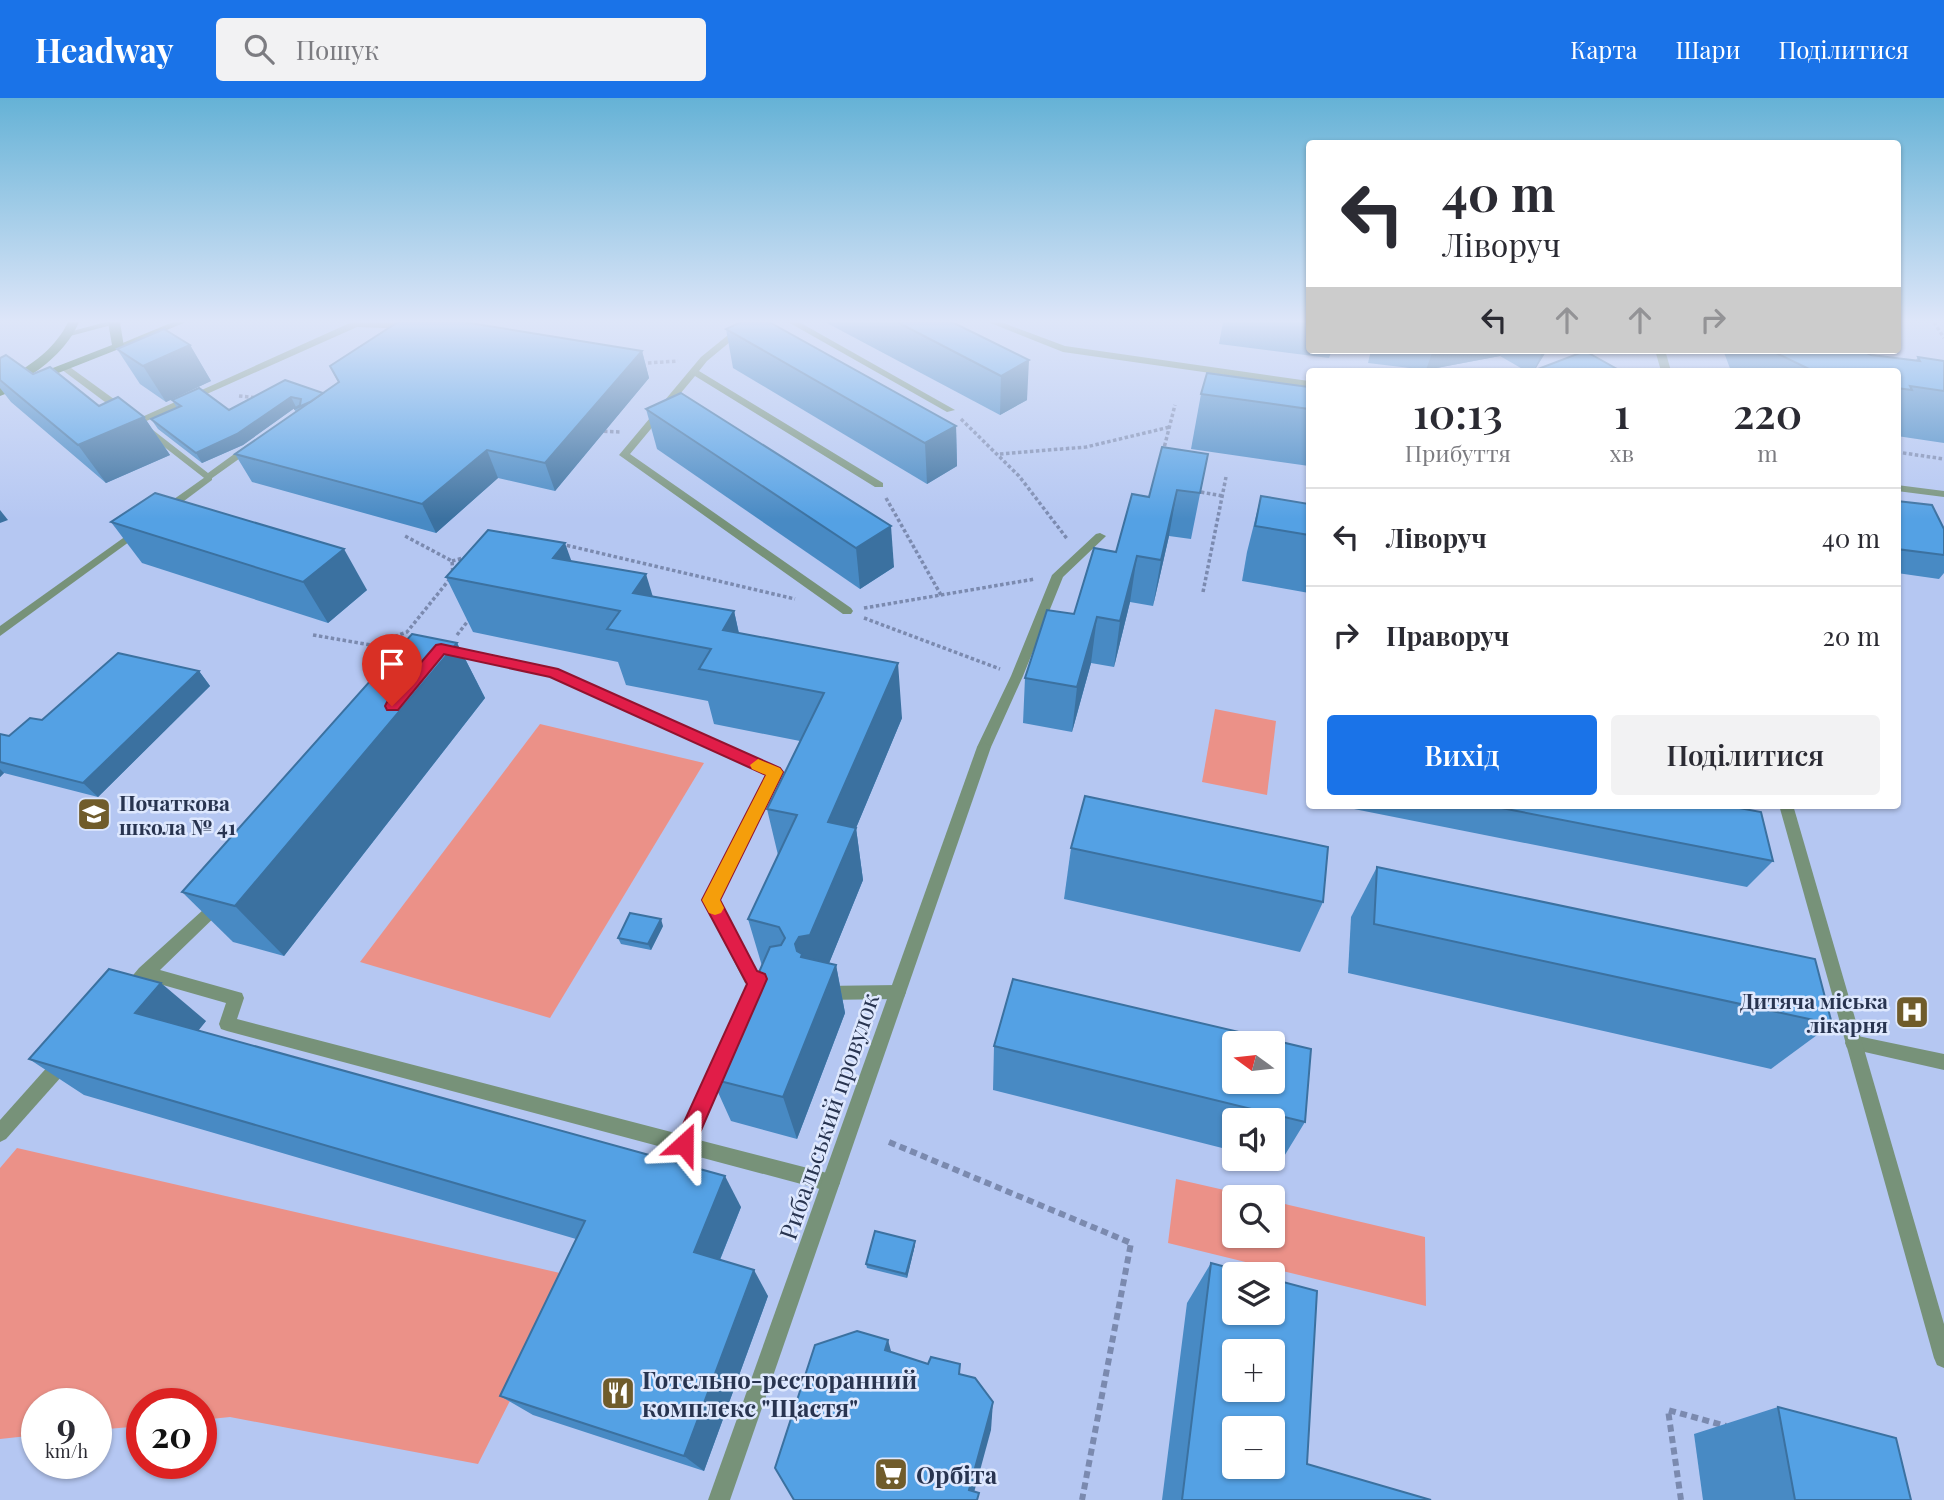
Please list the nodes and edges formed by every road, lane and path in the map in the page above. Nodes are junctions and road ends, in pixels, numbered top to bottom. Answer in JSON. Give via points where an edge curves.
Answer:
{"nodes":[{"id":1,"x":91,"y":387,"type":"edge"},
{"id":2,"x":214,"y":387,"type":"edge"},
{"id":3,"x":681,"y":387,"type":"edge"},
{"id":4,"x":719,"y":387,"type":"edge"},
{"id":5,"x":909,"y":387,"type":"edge"},
{"id":6,"x":204,"y":392,"type":"junction"},
{"id":7,"x":264,"y":398,"type":"edge"},
{"id":8,"x":1175,"y":405,"type":"dead end"},
{"id":9,"x":950,"y":410,"type":"joint"},
{"id":10,"x":138,"y":421,"type":"junction"},
{"id":11,"x":1170,"y":427,"type":"junction"},
{"id":12,"x":645,"y":430,"type":"junction"},
{"id":13,"x":596,"y":431,"type":"edge"},
{"id":14,"x":260,"y":441,"type":"edge"},
{"id":15,"x":999,"y":454,"type":"junction"},
{"id":16,"x":1901,"y":454,"type":"edge"},
{"id":17,"x":1944,"y":459,"type":"edge"},
{"id":18,"x":1161,"y":461,"type":"edge"},
{"id":19,"x":1226,"y":477,"type":"dead end"},
{"id":20,"x":208,"y":478,"type":"junction"},
{"id":21,"x":879,"y":485,"type":"joint"},
{"id":22,"x":1901,"y":489,"type":"edge"},
{"id":23,"x":1195,"y":491,"type":"edge"},
{"id":24,"x":1944,"y":494,"type":"edge"},
{"id":25,"x":1223,"y":496,"type":"junction"},
{"id":26,"x":405,"y":536,"type":"dead end"},
{"id":27,"x":1100,"y":536,"type":"dead end"},
{"id":28,"x":556,"y":543,"type":"edge"},
{"id":29,"x":478,"y":555,"type":"edge"},
{"id":30,"x":1079,"y":555,"type":"junction"},
{"id":31,"x":452,"y":561,"type":"junction"},
{"id":32,"x":1058,"y":575,"type":"junction"},
{"id":33,"x":1203,"y":592,"type":"dead end"},
{"id":34,"x":941,"y":595,"type":"junction"},
{"id":35,"x":807,"y":602,"type":"dead end"},
{"id":36,"x":847,"y":611,"type":"junction"},
{"id":37,"x":472,"y":616,"type":"edge"},
{"id":38,"x":0,"y":632,"type":"edge"},
{"id":39,"x":313,"y":635,"type":"dead end"},
{"id":40,"x":371,"y":645,"type":"junction"},
{"id":41,"x":452,"y":651,"type":"junction"},
{"id":42,"x":433,"y":658,"type":"edge"},
{"id":43,"x":1017,"y":676,"type":"junction"},
{"id":44,"x":380,"y":681,"type":"edge"},
{"id":45,"x":1787,"y":809,"type":"edge"},
{"id":46,"x":230,"y":895,"type":"edge"},
{"id":47,"x":145,"y":973,"type":"junction"},
{"id":48,"x":787,"y":986,"type":"edge"},
{"id":49,"x":898,"y":992,"type":"junction"},
{"id":50,"x":817,"y":993,"type":"edge"},
{"id":51,"x":117,"y":1004,"type":"edge"},
{"id":52,"x":1853,"y":1043,"type":"junction"},
{"id":53,"x":79,"y":1045,"type":"edge"},
{"id":54,"x":724,"y":1055,"type":"edge"},
{"id":55,"x":1944,"y":1062,"type":"edge"},
{"id":56,"x":0,"y":1133,"type":"edge"},
{"id":57,"x":889,"y":1142,"type":"dead end"},
{"id":58,"x":684,"y":1144,"type":"junction"},
{"id":59,"x":831,"y":1183,"type":"junction"},
{"id":60,"x":1944,"y":1358,"type":"edge"},
{"id":61,"x":1735,"y":1428,"type":"dead end"},
{"id":62,"x":719,"y":1500,"type":"edge"},
{"id":63,"x":1082,"y":1500,"type":"edge"},
{"id":64,"x":1681,"y":1500,"type":"edge"}],
"edges":[{"from":1,"to":10,"type":"street"},
{"from":2,"to":6,"type":"street"},
{"from":3,"to":12,"type":"street"},
{"from":4,"to":21,"type":"street"},
{"from":5,"to":9,"type":"street"},
{"from":6,"to":7,"type":"path"},
{"from":6,"to":10,"type":"street"},
{"from":8,"to":11,"type":"path"},
{"from":9,"to":15,"type":"path"},
{"from":10,"to":20,"type":"street"},
{"from":11,"to":15,"type":"path","via":[[1086,447]]},
{"from":11,"to":18,"type":"path"},
{"from":12,"to":13,"type":"path"},
{"from":12,"to":36,"type":"street","via":[[624,455]]},
{"from":14,"to":20,"type":"street"},
{"from":15,"to":30,"type":"path","via":[[1038,496]]},
{"from":16,"to":17,"type":"path"},
{"from":19,"to":25,"type":"path"},
{"from":20,"to":38,"type":"street"},
{"from":21,"to":34,"type":"path"},
{"from":22,"to":24,"type":"street"},
{"from":23,"to":25,"type":"path"},
{"from":25,"to":33,"type":"path"},
{"from":26,"to":31,"type":"path"},
{"from":27,"to":30,"type":"street"},
{"from":28,"to":35,"type":"path"},
{"from":29,"to":31,"type":"path"},
{"from":30,"to":32,"type":"street"},
{"from":31,"to":40,"type":"path","via":[[453,575],[407,632]]},
{"from":32,"to":34,"type":"path"},
{"from":32,"to":43,"type":"street","name":"Рибальський провулок"},
{"from":34,"to":36,"type":"path"},
{"from":36,"to":43,"type":"path"},
{"from":37,"to":41,"type":"path","via":[[457,635]]},
{"from":39,"to":40,"type":"path"},
{"from":40,"to":44,"type":"path"},
{"from":41,"to":42,"type":"street","via":[[441,649]]},
{"from":41,"to":48,"type":"street","via":[[553,672],[775,772],[711,900],[755,986]]},
{"from":43,"to":49,"type":"street","name":"Рибальський провулок","via":[[984,747]]},
{"from":45,"to":52,"type":"street"},
{"from":46,"to":47,"type":"street"},
{"from":47,"to":51,"type":"street"},
{"from":47,"to":58,"type":"street","via":[[236,998],[228,1024]]},
{"from":49,"to":50,"type":"street"},
{"from":49,"to":59,"type":"street","name":"Рибальський провулок"},
{"from":52,"to":55,"type":"street"},
{"from":52,"to":60,"type":"street"},
{"from":53,"to":56,"type":"street"},
{"from":54,"to":58,"type":"street"},
{"from":57,"to":63,"type":"path","via":[[1131,1243]]},
{"from":58,"to":59,"type":"street"},
{"from":59,"to":62,"type":"street","name":"Рибальський провулок"},
{"from":61,"to":64,"type":"path","via":[[1668,1410]]}]}
